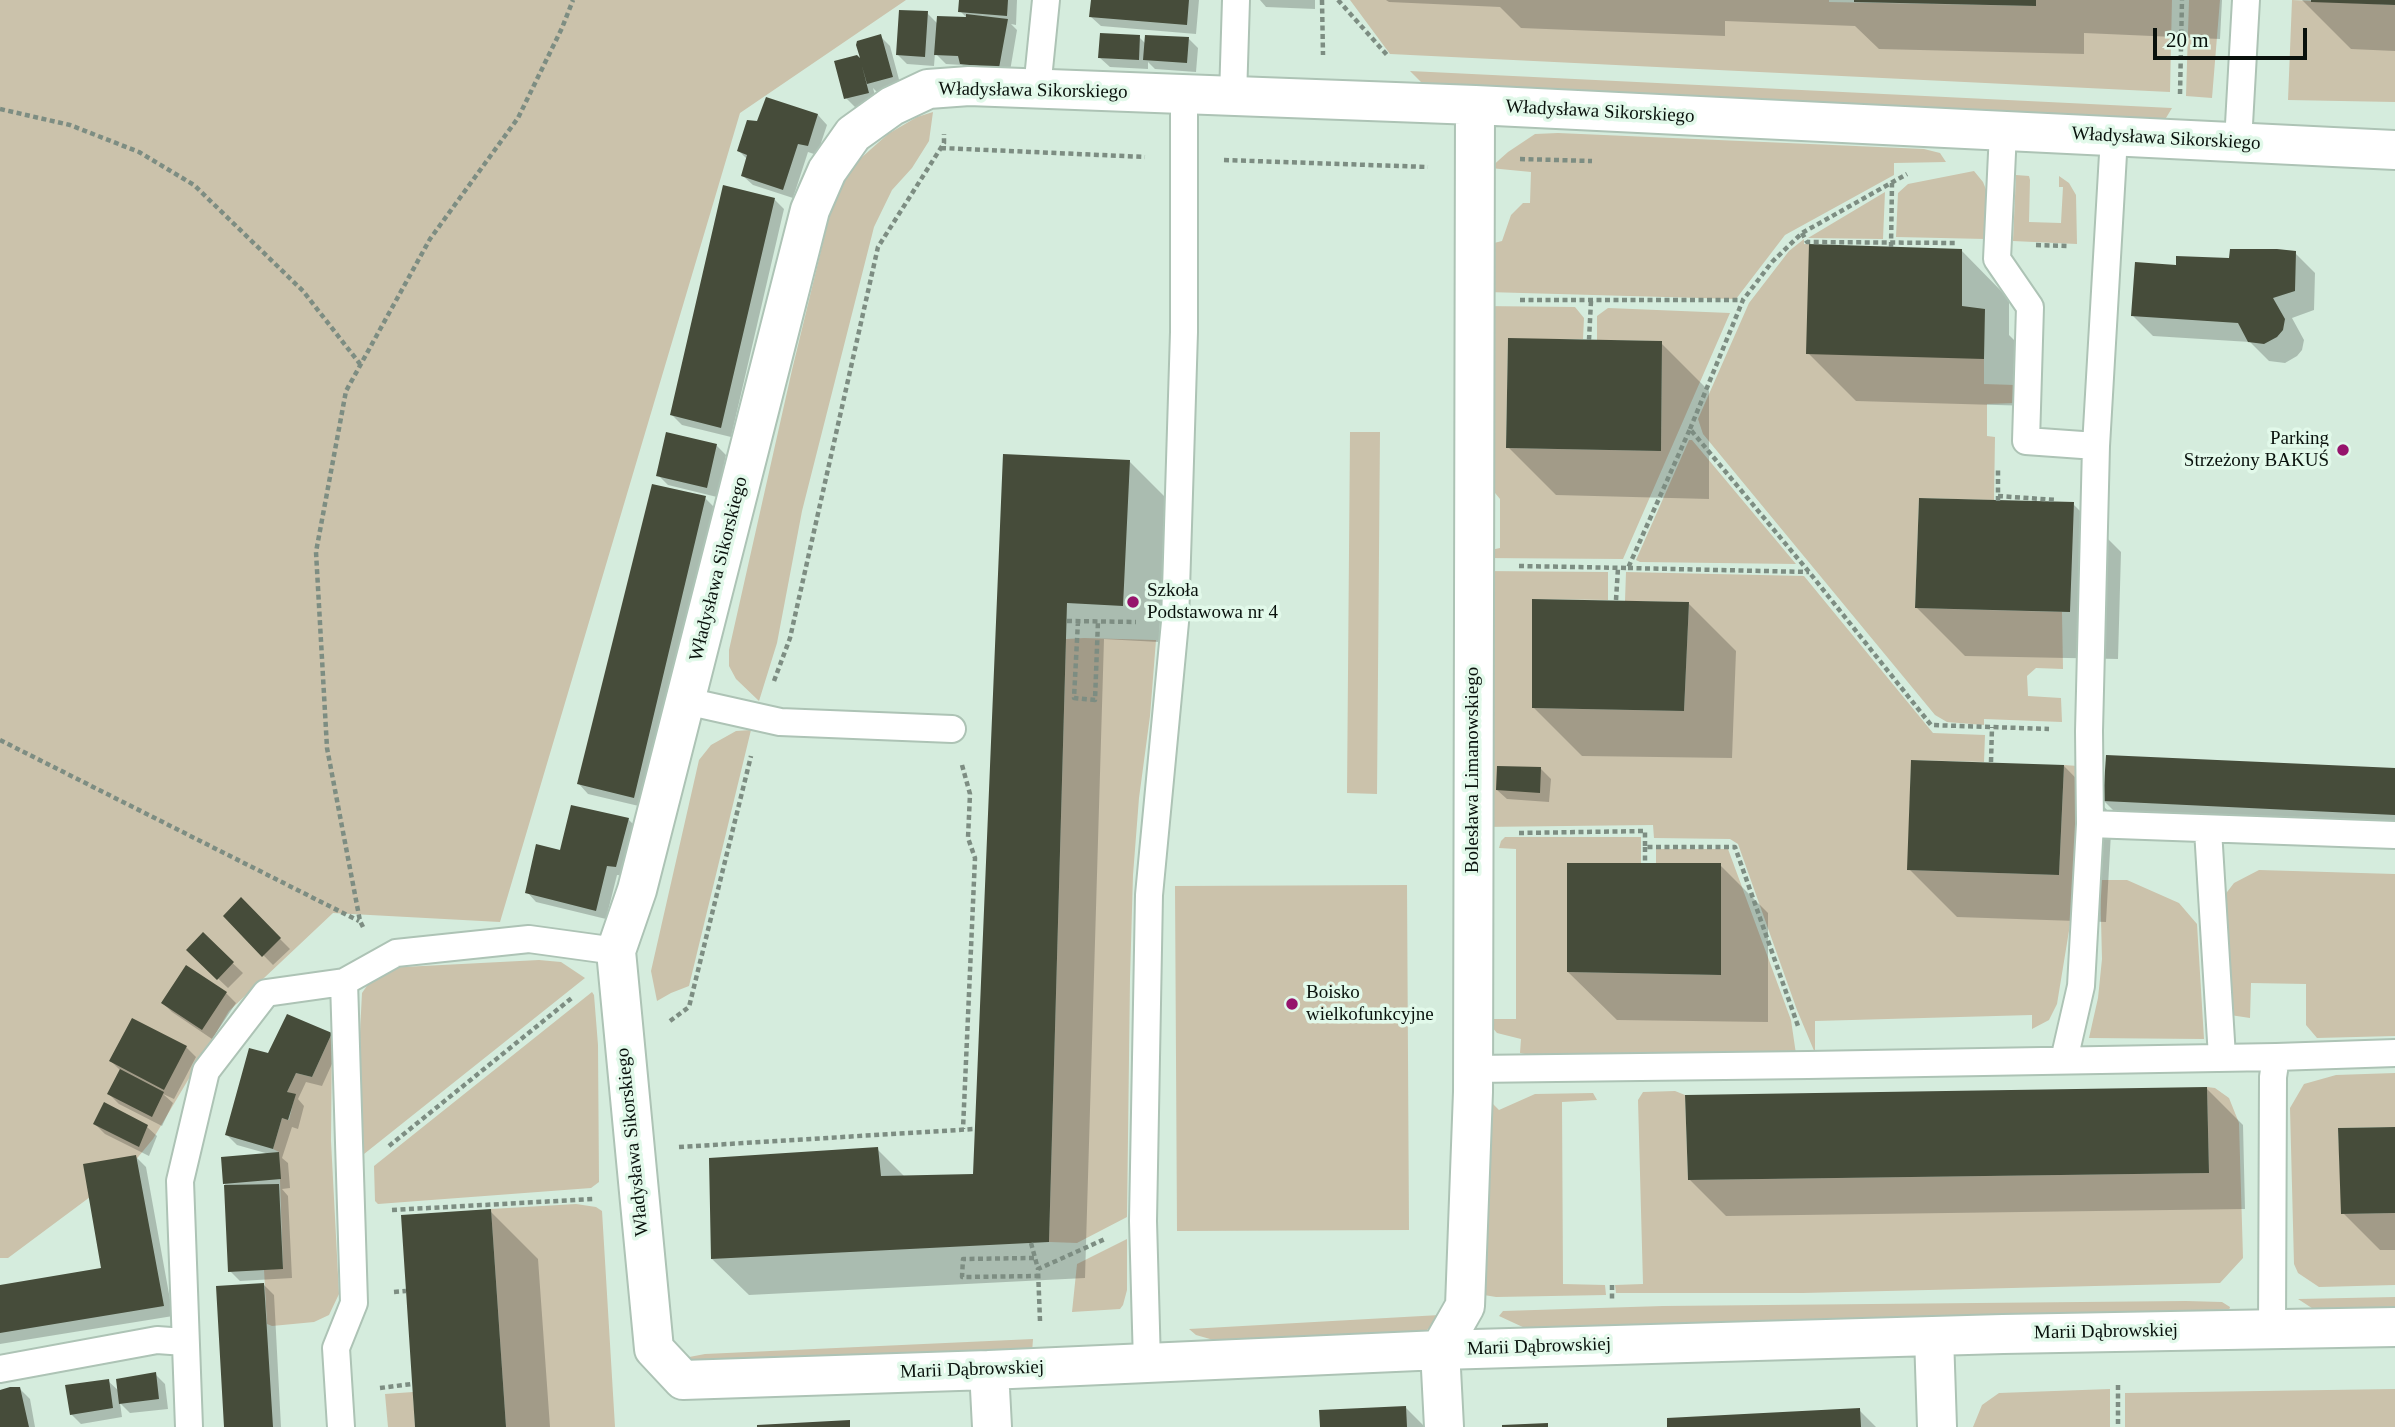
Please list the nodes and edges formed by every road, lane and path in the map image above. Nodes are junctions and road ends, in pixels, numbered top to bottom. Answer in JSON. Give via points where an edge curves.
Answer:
{"nodes":[{"id":1,"x":573,"y":0,"type":"edge"},
{"id":2,"x":1046,"y":0,"type":"edge"},
{"id":3,"x":1237,"y":0,"type":"edge"},
{"id":4,"x":2182,"y":0,"type":"edge"},
{"id":5,"x":2246,"y":0,"type":"edge"},
{"id":6,"x":945,"y":88,"type":"junction"},
{"id":7,"x":1037,"y":89,"type":"junction"},
{"id":8,"x":1184,"y":95,"type":"junction"},
{"id":9,"x":1233,"y":97,"type":"junction"},
{"id":10,"x":2180,"y":99,"type":"dead end"},
{"id":11,"x":1475,"y":105,"type":"junction"},
{"id":12,"x":0,"y":109,"type":"edge"},
{"id":13,"x":2003,"y":132,"type":"junction"},
{"id":14,"x":2114,"y":137,"type":"junction"},
{"id":15,"x":2238,"y":142,"type":"junction"},
{"id":16,"x":2395,"y":150,"type":"edge"},
{"id":17,"x":1919,"y":173,"type":"dead end"},
{"id":18,"x":1892,"y":182,"type":"junction"},
{"id":19,"x":1802,"y":233,"type":"junction"},
{"id":20,"x":1997,"y":244,"type":"junction"},
{"id":21,"x":1891,"y":245,"type":"junction"},
{"id":22,"x":2106,"y":248,"type":"junction"},
{"id":23,"x":1474,"y":299,"type":"junction"},
{"id":24,"x":1743,"y":300,"type":"junction"},
{"id":25,"x":1591,"y":301,"type":"junction"},
{"id":26,"x":1589,"y":340,"type":"dead end"},
{"id":27,"x":360,"y":364,"type":"junction"},
{"id":28,"x":1690,"y":429,"type":"junction"},
{"id":29,"x":2095,"y":446,"type":"junction"},
{"id":30,"x":1998,"y":496,"type":"dead end"},
{"id":31,"x":2094,"y":502,"type":"junction"},
{"id":32,"x":1473,"y":565,"type":"junction"},
{"id":33,"x":1618,"y":568,"type":"junction"},
{"id":34,"x":1628,"y":568,"type":"junction"},
{"id":35,"x":1809,"y":572,"type":"junction"},
{"id":36,"x":1616,"y":600,"type":"dead end"},
{"id":37,"x":1067,"y":621,"type":"dead end"},
{"id":38,"x":1078,"y":621,"type":"junction"},
{"id":39,"x":1098,"y":621,"type":"junction"},
{"id":40,"x":1174,"y":622,"type":"junction"},
{"id":41,"x":685,"y":701,"type":"junction"},
{"id":42,"x":761,"y":718,"type":"junction"},
{"id":43,"x":1992,"y":727,"type":"junction"},
{"id":44,"x":952,"y":729,"type":"joint"},
{"id":45,"x":2089,"y":730,"type":"junction"},
{"id":46,"x":0,"y":740,"type":"edge"},
{"id":47,"x":1990,"y":762,"type":"dead end"},
{"id":48,"x":2090,"y":824,"type":"junction"},
{"id":49,"x":2208,"y":830,"type":"junction"},
{"id":50,"x":1473,"y":833,"type":"junction"},
{"id":51,"x":2395,"y":835,"type":"edge"},
{"id":52,"x":1645,"y":847,"type":"junction"},
{"id":53,"x":1645,"y":863,"type":"dead end"},
{"id":54,"x":616,"y":959,"type":"junction"},
{"id":55,"x":344,"y":982,"type":"junction"},
{"id":56,"x":2395,"y":1052,"type":"edge"},
{"id":57,"x":624,"y":1053,"type":"junction"},
{"id":58,"x":2222,"y":1057,"type":"junction"},
{"id":59,"x":2276,"y":1057,"type":"junction"},
{"id":60,"x":2064,"y":1060,"type":"junction"},
{"id":61,"x":1808,"y":1065,"type":"junction"},
{"id":62,"x":1473,"y":1069,"type":"junction"},
{"id":63,"x":963,"y":1129,"type":"junction"},
{"id":64,"x":974,"y":1129,"type":"dead end"},
{"id":65,"x":667,"y":1148,"type":"dead end"},
{"id":66,"x":384,"y":1150,"type":"dead end"},
{"id":67,"x":599,"y":1199,"type":"dead end"},
{"id":68,"x":380,"y":1211,"type":"dead end"},
{"id":69,"x":1143,"y":1221,"type":"junction"},
{"id":70,"x":1031,"y":1243,"type":"dead end"},
{"id":71,"x":1034,"y":1258,"type":"junction"},
{"id":72,"x":1038,"y":1269,"type":"junction"},
{"id":73,"x":1038,"y":1276,"type":"junction"},
{"id":74,"x":1612,"y":1285,"type":"dead end"},
{"id":75,"x":1612,"y":1304,"type":"dead end"},
{"id":76,"x":2395,"y":1327,"type":"edge"},
{"id":77,"x":1041,"y":1328,"type":"dead end"},
{"id":78,"x":2272,"y":1328,"type":"junction"},
{"id":79,"x":1934,"y":1336,"type":"junction"},
{"id":80,"x":185,"y":1342,"type":"junction"},
{"id":81,"x":1440,"y":1350,"type":"junction"},
{"id":82,"x":1147,"y":1363,"type":"junction"},
{"id":83,"x":0,"y":1369,"type":"edge"},
{"id":84,"x":989,"y":1370,"type":"junction"},
{"id":85,"x":378,"y":1375,"type":"dead end"},
{"id":86,"x":683,"y":1380,"type":"joint"},
{"id":87,"x":412,"y":1384,"type":"dead end"},
{"id":88,"x":2118,"y":1385,"type":"dead end"},
{"id":89,"x":386,"y":1387,"type":"dead end"},
{"id":90,"x":380,"y":1401,"type":"dead end"},
{"id":91,"x":189,"y":1427,"type":"edge"},
{"id":92,"x":341,"y":1427,"type":"edge"},
{"id":93,"x":992,"y":1427,"type":"edge"},
{"id":94,"x":1444,"y":1427,"type":"edge"},
{"id":95,"x":1937,"y":1427,"type":"edge"},
{"id":96,"x":2118,"y":1427,"type":"edge"}],
"edges":[{"from":1,"to":27,"type":"path","via":[[518,118],[430,239]]},
{"from":2,"to":7,"type":"lane"},
{"from":3,"to":9,"type":"lane"},
{"from":4,"to":10,"type":"path"},
{"from":5,"to":15,"type":"lane"},
{"from":6,"to":7,"type":"street","name":"Władysława Sikorskiego"},
{"from":6,"to":41,"type":"street","name":"Władysława Sikorskiego","via":[[928,89],[892,106],[853,134],[822,181],[810,210]]},
{"from":6,"to":42,"type":"path","via":[[944,143],[877,247],[790,638]]},
{"from":7,"to":8,"type":"street","name":"Władysława Sikorskiego"},
{"from":8,"to":9,"type":"street","name":"Władysława Sikorskiego"},
{"from":8,"to":40,"type":"lane","via":[[1184,332]]},
{"from":9,"to":11,"type":"street","name":"Władysława Sikorskiego"},
{"from":11,"to":13,"type":"street","name":"Władysława Sikorskiego"},
{"from":11,"to":23,"type":"street","name":"Bolesława Limanowskiego"},
{"from":12,"to":27,"type":"path","via":[[70,125],[139,152],[194,185],[303,291]]},
{"from":13,"to":14,"type":"street","name":"Władysława Sikorskiego"},
{"from":13,"to":20,"type":"lane"},
{"from":14,"to":15,"type":"street","name":"Władysława Sikorskiego"},
{"from":14,"to":22,"type":"lane"},
{"from":15,"to":16,"type":"street","name":"Władysława Sikorskiego"},
{"from":17,"to":18,"type":"path"},
{"from":18,"to":19,"type":"path"},
{"from":18,"to":21,"type":"path"},
{"from":19,"to":21,"type":"path","via":[[1807,242]]},
{"from":19,"to":24,"type":"path"},
{"from":20,"to":21,"type":"path"},
{"from":20,"to":22,"type":"path"},
{"from":20,"to":29,"type":"lane","via":[[1997,259],[2030,307],[2026,441]]},
{"from":22,"to":29,"type":"lane"},
{"from":23,"to":25,"type":"path"},
{"from":23,"to":32,"type":"street","name":"Bolesława Limanowskiego"},
{"from":24,"to":25,"type":"path"},
{"from":24,"to":28,"type":"path"},
{"from":25,"to":26,"type":"path"},
{"from":27,"to":46,"type":"path","via":[[346,391],[316,552],[327,748],[360,921]]},
{"from":28,"to":34,"type":"path"},
{"from":28,"to":35,"type":"path"},
{"from":29,"to":31,"type":"lane"},
{"from":30,"to":31,"type":"path"},
{"from":31,"to":45,"type":"lane"},
{"from":32,"to":33,"type":"path"},
{"from":32,"to":50,"type":"street","name":"Bolesława Limanowskiego"},
{"from":33,"to":34,"type":"path"},
{"from":33,"to":36,"type":"path"},
{"from":34,"to":35,"type":"path"},
{"from":35,"to":43,"type":"path","via":[[1931,724]]},
{"from":37,"to":38,"type":"path"},
{"from":38,"to":39,"type":"path"},
{"from":38,"to":39,"type":"path","via":[[1074,698],[1095,700]]},
{"from":39,"to":40,"type":"path"},
{"from":40,"to":69,"type":"lane","via":[[1149,895]]},
{"from":41,"to":42,"type":"lane"},
{"from":41,"to":54,"type":"street","name":"Władysława Sikorskiego"},
{"from":42,"to":44,"type":"lane"},
{"from":42,"to":57,"type":"path","via":[[689,1007]]},
{"from":43,"to":45,"type":"path"},
{"from":43,"to":47,"type":"path"},
{"from":44,"to":63,"type":"path","via":[[970,794],[968,838],[975,858]]},
{"from":45,"to":48,"type":"lane"},
{"from":48,"to":49,"type":"lane"},
{"from":48,"to":60,"type":"lane","via":[[2081,986]]},
{"from":49,"to":51,"type":"lane"},
{"from":49,"to":58,"type":"lane"},
{"from":50,"to":52,"type":"path","via":[[1645,831]]},
{"from":50,"to":62,"type":"street","name":"Bolesława Limanowskiego"},
{"from":52,"to":53,"type":"path"},
{"from":52,"to":61,"type":"path","via":[[1735,847]]},
{"from":54,"to":55,"type":"lane","via":[[529,939],[396,953]]},
{"from":54,"to":57,"type":"street","name":"Władysława Sikorskiego"},
{"from":54,"to":66,"type":"path"},
{"from":55,"to":80,"type":"lane","via":[[265,993],[206,1071],[180,1181]]},
{"from":55,"to":92,"type":"lane","via":[[354,1303],[336,1348]]},
{"from":56,"to":59,"type":"lane"},
{"from":57,"to":86,"type":"street","name":"Władysława Sikorskiego","via":[[654,1349]]},
{"from":58,"to":59,"type":"lane"},
{"from":58,"to":60,"type":"lane"},
{"from":59,"to":78,"type":"lane"},
{"from":60,"to":61,"type":"lane"},
{"from":61,"to":62,"type":"lane"},
{"from":62,"to":81,"type":"street","name":"Bolesława Limanowskiego","via":[[1465,1306]]},
{"from":63,"to":64,"type":"path"},
{"from":63,"to":65,"type":"path"},
{"from":67,"to":68,"type":"path"},
{"from":69,"to":72,"type":"path"},
{"from":69,"to":82,"type":"lane"},
{"from":70,"to":71,"type":"path"},
{"from":71,"to":72,"type":"path"},
{"from":71,"to":73,"type":"path","via":[[963,1259],[962,1277]]},
{"from":72,"to":73,"type":"path"},
{"from":73,"to":77,"type":"path"},
{"from":74,"to":75,"type":"path"},
{"from":76,"to":78,"type":"street","name":"Marii Dąbrowskiej"},
{"from":78,"to":79,"type":"street","name":"Marii Dąbrowskiej"},
{"from":79,"to":81,"type":"street","name":"Marii Dąbrowskiej"},
{"from":79,"to":95,"type":"street"},
{"from":80,"to":83,"type":"lane","via":[[157,1340]]},
{"from":80,"to":91,"type":"lane"},
{"from":81,"to":82,"type":"street","name":"Marii Dąbrowskiej"},
{"from":81,"to":94,"type":"street"},
{"from":82,"to":84,"type":"street","name":"Marii Dąbrowskiej"},
{"from":84,"to":86,"type":"street","name":"Marii Dąbrowskiej"},
{"from":84,"to":93,"type":"street"},
{"from":85,"to":90,"type":"path"},
{"from":87,"to":89,"type":"path"},
{"from":88,"to":96,"type":"path"}]}
